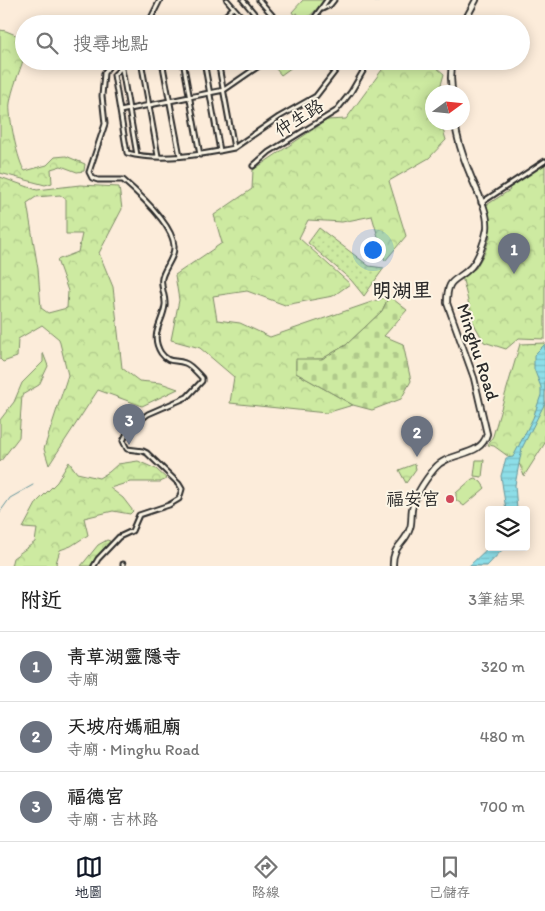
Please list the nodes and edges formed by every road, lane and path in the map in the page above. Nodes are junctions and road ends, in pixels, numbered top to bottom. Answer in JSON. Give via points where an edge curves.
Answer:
{"nodes":[{"id":1,"x":160,"y":0,"type":"edge"},
{"id":2,"x":227,"y":0,"type":"edge"},
{"id":3,"x":243,"y":0,"type":"edge"},
{"id":4,"x":259,"y":0,"type":"edge"},
{"id":5,"x":327,"y":0,"type":"edge"},
{"id":6,"x":334,"y":0,"type":"edge"},
{"id":7,"x":476,"y":0,"type":"edge"},
{"id":8,"x":233,"y":8,"type":"junction"},
{"id":9,"x":322,"y":9,"type":"junction"},
{"id":10,"x":152,"y":15,"type":"edge"},
{"id":11,"x":225,"y":15,"type":"edge"},
{"id":12,"x":240,"y":15,"type":"edge"},
{"id":13,"x":256,"y":15,"type":"edge"},
{"id":14,"x":272,"y":15,"type":"edge"},
{"id":15,"x":317,"y":15,"type":"edge"},
{"id":16,"x":468,"y":15,"type":"edge"},
{"id":17,"x":106,"y":70,"type":"edge"},
{"id":18,"x":120,"y":70,"type":"edge"},
{"id":19,"x":122,"y":70,"type":"edge"},
{"id":20,"x":143,"y":70,"type":"edge"},
{"id":21,"x":164,"y":70,"type":"edge"},
{"id":22,"x":185,"y":70,"type":"edge"},
{"id":23,"x":206,"y":70,"type":"edge"},
{"id":24,"x":220,"y":70,"type":"edge"},
{"id":25,"x":253,"y":70,"type":"edge"},
{"id":26,"x":336,"y":70,"type":"edge"},
{"id":27,"x":364,"y":70,"type":"edge"},
{"id":28,"x":452,"y":70,"type":"edge"},
{"id":29,"x":452,"y":85,"type":"edge"},
{"id":30,"x":224,"y":90,"type":"junction"},
{"id":31,"x":210,"y":94,"type":"junction"},
{"id":32,"x":190,"y":98,"type":"junction"},
{"id":33,"x":169,"y":102,"type":"junction"},
{"id":34,"x":149,"y":106,"type":"junction"},
{"id":35,"x":129,"y":109,"type":"junction"},
{"id":36,"x":120,"y":111,"type":"junction"},
{"id":37,"x":456,"y":130,"type":"edge"},
{"id":38,"x":234,"y":148,"type":"junction"},
{"id":39,"x":220,"y":151,"type":"junction"},
{"id":40,"x":137,"y":155,"type":"junction"},
{"id":41,"x":200,"y":155,"type":"junction"},
{"id":42,"x":158,"y":156,"type":"junction"},
{"id":43,"x":180,"y":156,"type":"junction"},
{"id":44,"x":545,"y":161,"type":"edge"},
{"id":45,"x":253,"y":166,"type":"dead end"},
{"id":46,"x":481,"y":203,"type":"junction"},
{"id":47,"x":94,"y":566,"type":"edge"},
{"id":48,"x":392,"y":566,"type":"edge"}],
"edges":[{"from":1,"to":10,"type":"street"},
{"from":2,"to":8,"type":"street"},
{"from":3,"to":13,"type":"street"},
{"from":4,"to":14,"type":"street"},
{"from":5,"to":9,"type":"street"},
{"from":6,"to":9,"type":"street"},
{"from":7,"to":16,"type":"street"},
{"from":8,"to":11,"type":"street"},
{"from":8,"to":12,"type":"street"},
{"from":9,"to":15,"type":"street"},
{"from":17,"to":47,"type":"street","via":[[102,96],[105,124],[89,172],[98,180],[122,180],[147,202],[167,229],[174,245],[162,276],[165,304],[156,340],[169,361],[186,363],[202,381],[187,397],[148,414],[129,429],[123,441],[127,449],[143,451],[178,484],[182,489],[179,499],[139,515],[132,531],[119,537]]},
{"from":18,"to":36,"type":"street","via":[[114,75]]},
{"from":19,"to":35,"type":"street"},
{"from":20,"to":34,"type":"street"},
{"from":21,"to":33,"type":"street"},
{"from":22,"to":32,"type":"street"},
{"from":23,"to":31,"type":"street"},
{"from":24,"to":30,"type":"street"},
{"from":25,"to":30,"type":"street"},
{"from":26,"to":38,"type":"street","name":"仲生路","via":[[316,96],[279,116]]},
{"from":27,"to":45,"type":"street","name":"仲生路","via":[[336,111],[269,152]]},
{"from":28,"to":29,"type":"street"},
{"from":30,"to":31,"type":"street"},
{"from":30,"to":38,"type":"street"},
{"from":31,"to":32,"type":"street"},
{"from":31,"to":39,"type":"street"},
{"from":32,"to":33,"type":"street"},
{"from":32,"to":41,"type":"street"},
{"from":33,"to":34,"type":"street"},
{"from":33,"to":43,"type":"street"},
{"from":34,"to":35,"type":"street"},
{"from":34,"to":42,"type":"street"},
{"from":35,"to":36,"type":"street"},
{"from":35,"to":40,"type":"street"},
{"from":36,"to":40,"type":"street","via":[[127,153]]},
{"from":37,"to":46,"type":"street","name":"Minghu Road"},
{"from":38,"to":39,"type":"street"},
{"from":39,"to":41,"type":"street"},
{"from":40,"to":42,"type":"street"},
{"from":41,"to":43,"type":"street"},
{"from":42,"to":43,"type":"street"},
{"from":44,"to":46,"type":"street"},
{"from":46,"to":48,"type":"street","name":"Minghu Road","via":[[488,226],[486,236],[472,266],[450,284],[447,303],[474,378],[487,434],[482,446],[444,459],[434,468],[412,506],[410,528],[394,552]]}]}
